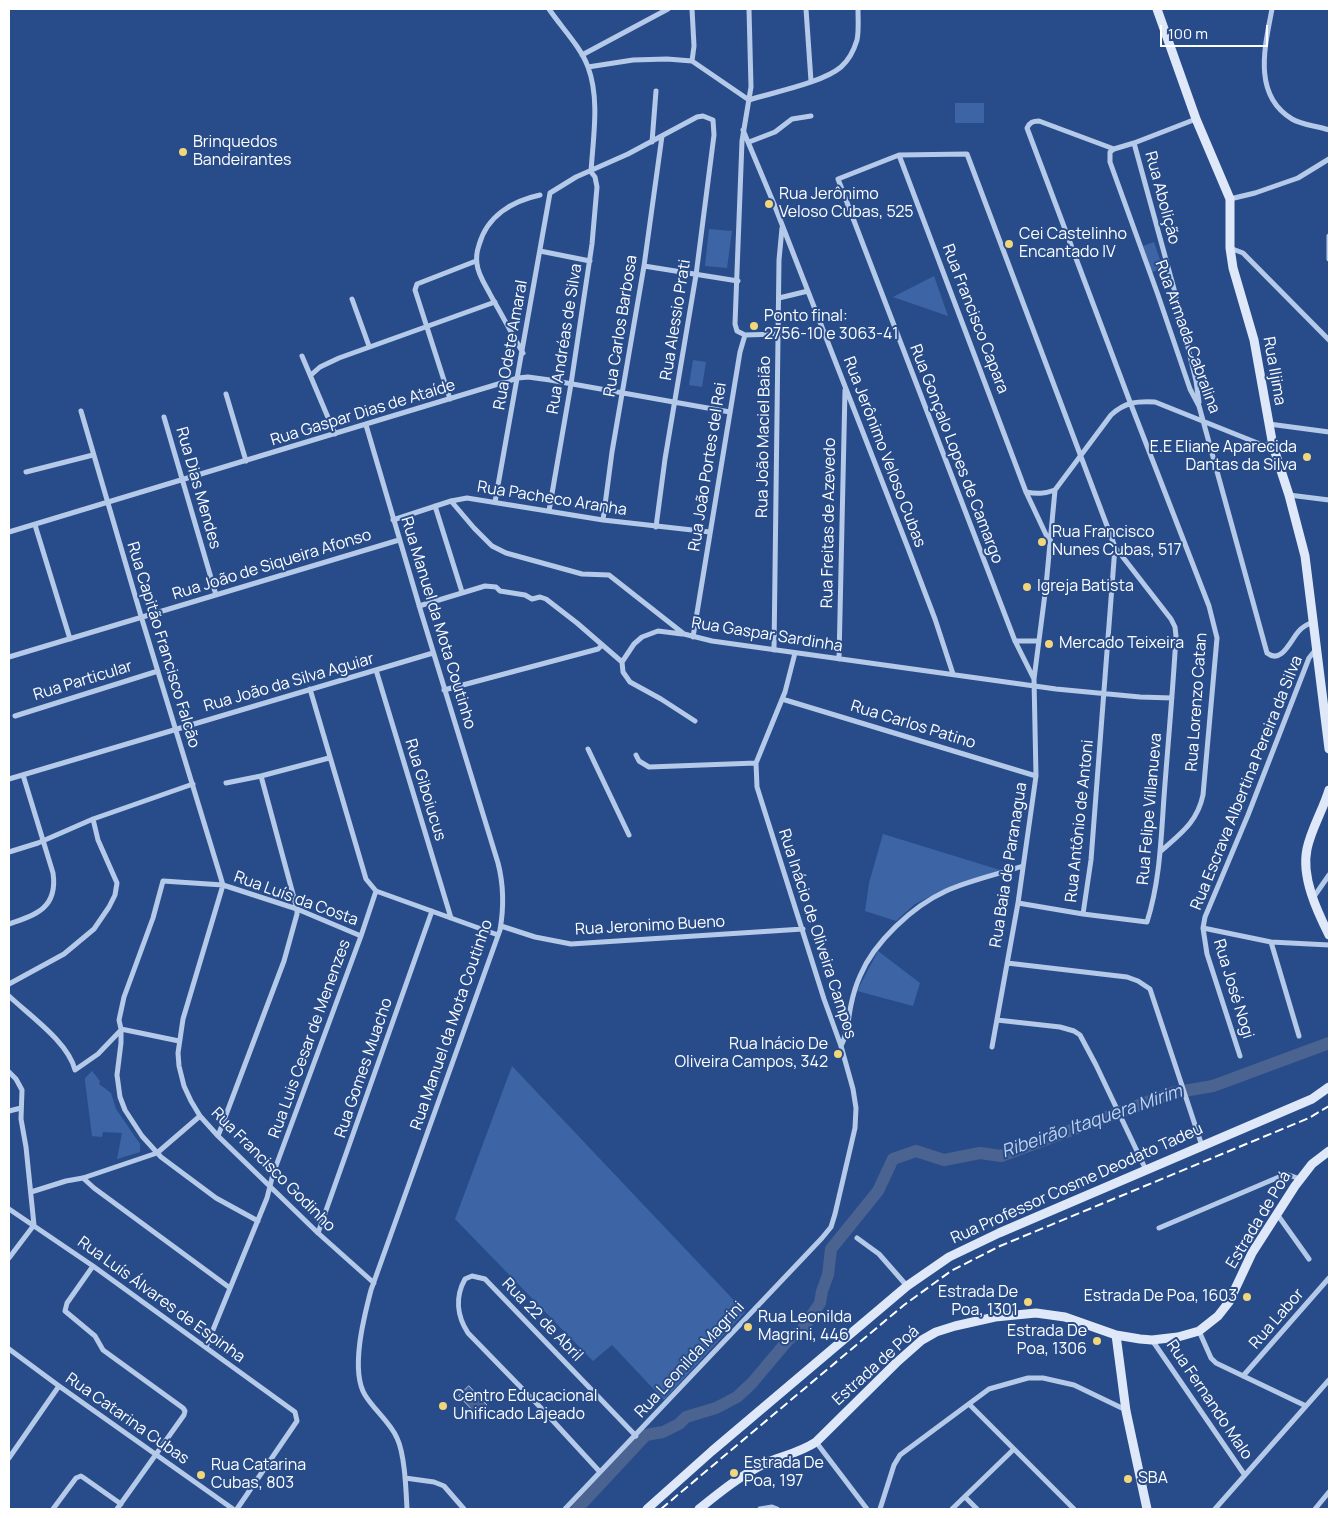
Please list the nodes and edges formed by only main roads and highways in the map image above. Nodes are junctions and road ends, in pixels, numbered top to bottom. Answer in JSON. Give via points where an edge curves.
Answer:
{"nodes":[{"id":1,"x":1157,"y":9,"type":"edge"},
{"id":2,"x":1329,"y":743,"type":"edge"},
{"id":3,"x":1329,"y":749,"type":"edge"},
{"id":4,"x":1329,"y":790,"type":"edge"},
{"id":5,"x":1329,"y":935,"type":"edge"},
{"id":6,"x":1329,"y":1087,"type":"edge"},
{"id":7,"x":1329,"y":1152,"type":"edge"},
{"id":8,"x":1116,"y":1335,"type":"junction"},
{"id":9,"x":647,"y":1509,"type":"edge"},
{"id":10,"x":699,"y":1509,"type":"edge"},
{"id":11,"x":1147,"y":1509,"type":"edge"}],
"edges":[{"from":1,"to":2,"type":"main road","name":"Rua Iljima","via":[[1196,118],[1230,199],[1232,268],[1255,347],[1268,424],[1305,556]]},
{"from":2,"to":3,"type":"main road","name":"Rua Iljima"},
{"from":4,"to":5,"type":"main road","via":[[1305,860],[1312,898]]},
{"from":6,"to":9,"type":"main road","name":"Rua Professor Cosme Deodato Tadeu","via":[[1312,1099],[949,1257],[907,1286]]},
{"from":7,"to":8,"type":"main road","name":"Estrada de Poá","via":[[1312,1164],[1300,1179],[1252,1253],[1229,1302],[1218,1316],[1199,1331],[1178,1337],[1152,1340]]},
{"from":8,"to":10,"type":"main road","name":"Estrada de Poá","via":[[1065,1317],[1036,1313],[980,1320],[936,1332],[922,1340],[816,1442],[744,1475]]},
{"from":8,"to":11,"type":"main road","via":[[1126,1411]]}]}
